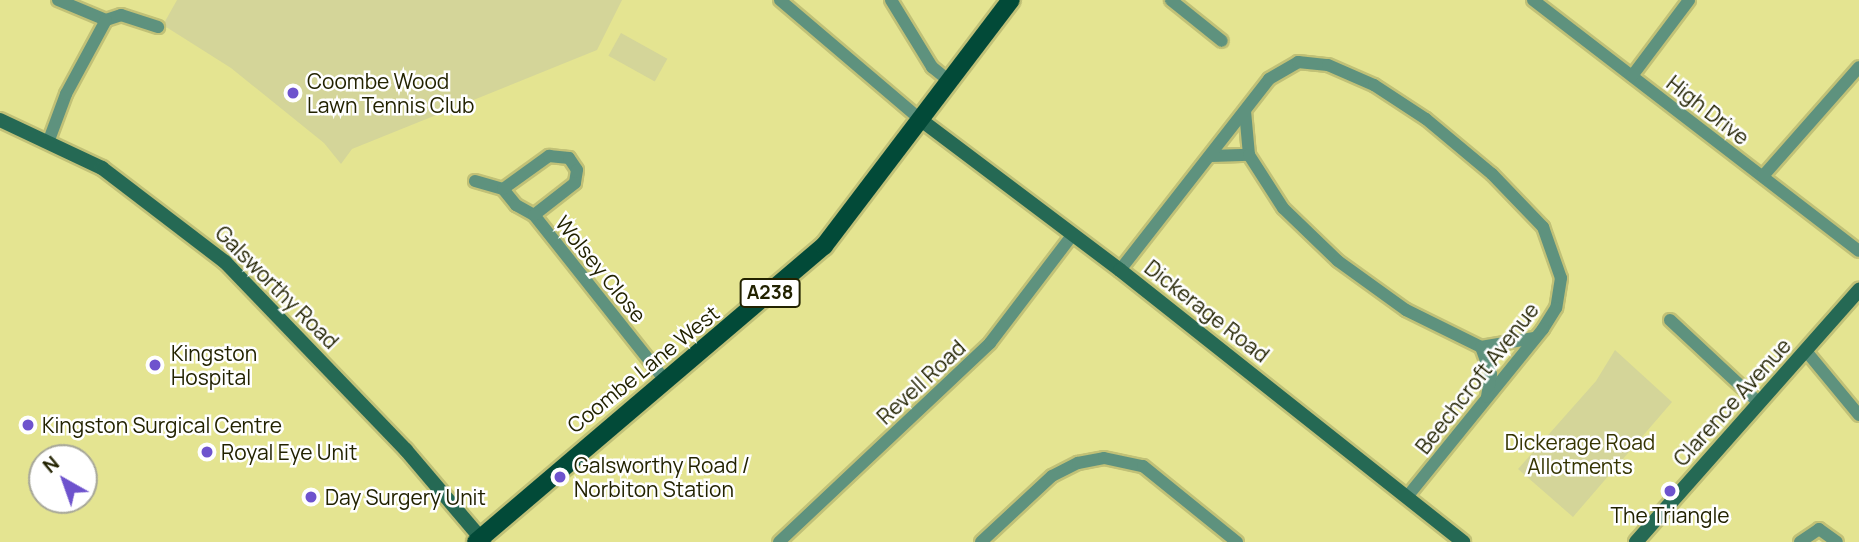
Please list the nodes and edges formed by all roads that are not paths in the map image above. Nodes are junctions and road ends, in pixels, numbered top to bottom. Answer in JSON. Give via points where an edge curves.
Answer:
{"nodes":[{"id":1,"x":58,"y":0,"type":"edge"},
{"id":2,"x":780,"y":0,"type":"edge"},
{"id":3,"x":891,"y":0,"type":"edge"},
{"id":4,"x":1011,"y":0,"type":"edge"},
{"id":5,"x":1171,"y":0,"type":"edge"},
{"id":6,"x":1533,"y":0,"type":"edge"},
{"id":7,"x":1689,"y":0,"type":"edge"},
{"id":8,"x":106,"y":20,"type":"junction"},
{"id":9,"x":158,"y":27,"type":"dead end"},
{"id":10,"x":1222,"y":41,"type":"dead end"},
{"id":11,"x":1859,"y":67,"type":"edge"},
{"id":12,"x":1632,"y":76,"type":"junction"},
{"id":13,"x":949,"y":82,"type":"junction"},
{"id":14,"x":1245,"y":111,"type":"junction"},
{"id":15,"x":0,"y":120,"type":"edge"},
{"id":16,"x":920,"y":120,"type":"junction"},
{"id":17,"x":49,"y":140,"type":"junction"},
{"id":18,"x":1249,"y":155,"type":"junction"},
{"id":19,"x":1211,"y":156,"type":"junction"},
{"id":20,"x":1763,"y":176,"type":"junction"},
{"id":21,"x":475,"y":181,"type":"dead end"},
{"id":22,"x":503,"y":189,"type":"junction"},
{"id":23,"x":534,"y":215,"type":"junction"},
{"id":24,"x":1073,"y":234,"type":"junction"},
{"id":25,"x":1859,"y":251,"type":"edge"},
{"id":26,"x":1120,"y":270,"type":"junction"},
{"id":27,"x":1859,"y":290,"type":"edge"},
{"id":28,"x":1670,"y":320,"type":"dead end"},
{"id":29,"x":1535,"y":337,"type":"junction"},
{"id":30,"x":1481,"y":347,"type":"junction"},
{"id":31,"x":1806,"y":351,"type":"junction"},
{"id":32,"x":664,"y":379,"type":"junction"},
{"id":33,"x":1486,"y":400,"type":"junction"},
{"id":34,"x":1759,"y":403,"type":"junction"},
{"id":35,"x":1859,"y":415,"type":"edge"},
{"id":36,"x":1408,"y":496,"type":"junction"},
{"id":37,"x":480,"y":541,"type":"edge"},
{"id":38,"x":779,"y":542,"type":"edge"},
{"id":39,"x":981,"y":542,"type":"edge"},
{"id":40,"x":1237,"y":542,"type":"edge"},
{"id":41,"x":1463,"y":542,"type":"edge"},
{"id":42,"x":1636,"y":542,"type":"edge"},
{"id":43,"x":1800,"y":542,"type":"edge"},
{"id":44,"x":1837,"y":542,"type":"edge"}],
"edges":[{"from":1,"to":8,"type":"street"},
{"from":2,"to":16,"type":"street"},
{"from":3,"to":13,"type":"street","via":[[932,66]]},
{"from":4,"to":13,"type":"main road","name":"Coombe Lane West","number":"A238"},
{"from":5,"to":10,"type":"street"},
{"from":6,"to":12,"type":"street","name":"High Drive"},
{"from":7,"to":12,"type":"street"},
{"from":8,"to":9,"type":"street","via":[[121,15]]},
{"from":8,"to":17,"type":"street","via":[[66,94]]},
{"from":11,"to":20,"type":"street"},
{"from":12,"to":20,"type":"street","name":"High Drive"},
{"from":13,"to":16,"type":"main road","name":"Coombe Lane West","number":"A238"},
{"from":14,"to":18,"type":"street"},
{"from":14,"to":19,"type":"street","name":"Beechcroft Avenue"},
{"from":14,"to":29,"type":"street","name":"Beechcroft Avenue","via":[[1269,79],[1298,61],[1328,65],[1374,85],[1426,118],[1492,174],[1543,227],[1561,278],[1556,308]]},
{"from":15,"to":17,"type":"street","name":"Galsworthy Road"},
{"from":16,"to":24,"type":"street","name":"Dickerage Road"},
{"from":16,"to":32,"type":"main road","name":"Coombe Lane West","number":"A238","via":[[824,246]]},
{"from":17,"to":37,"type":"street","name":"Galsworthy Road","via":[[133,189],[249,283],[406,450]]},
{"from":18,"to":19,"type":"street"},
{"from":18,"to":30,"type":"street","via":[[1283,208],[1338,261],[1406,310]]},
{"from":19,"to":26,"type":"street","name":"Beechcroft Avenue"},
{"from":20,"to":25,"type":"street","name":"High Drive"},
{"from":21,"to":22,"type":"street","name":"Wolsey Close"},
{"from":22,"to":23,"type":"street","name":"Wolsey Close","via":[[516,205]]},
{"from":22,"to":23,"type":"street","name":"Wolsey Close","via":[[549,156],[569,159],[577,170],[575,183]]},
{"from":23,"to":32,"type":"street","name":"Wolsey Close"},
{"from":24,"to":26,"type":"street","name":"Dickerage Road"},
{"from":24,"to":38,"type":"street","name":"Revell Road","via":[[990,343]]},
{"from":26,"to":36,"type":"street","name":"Dickerage Road"},
{"from":27,"to":31,"type":"street","name":"Clarence Avenue"},
{"from":28,"to":34,"type":"street"},
{"from":29,"to":30,"type":"street","via":[[1508,346]]},
{"from":29,"to":33,"type":"street","name":"Beechcroft Avenue"},
{"from":30,"to":33,"type":"street","via":[[1491,374]]},
{"from":31,"to":34,"type":"street","name":"Clarence Avenue"},
{"from":31,"to":35,"type":"street"},
{"from":32,"to":37,"type":"main road","name":"Coombe Lane West","number":"A238"},
{"from":33,"to":36,"type":"street","name":"Beechcroft Avenue"},
{"from":34,"to":42,"type":"street","name":"Clarence Avenue"},
{"from":36,"to":41,"type":"street","name":"Dickerage Road"},
{"from":39,"to":40,"type":"street","via":[[1052,476],[1078,463],[1104,458],[1143,466]]},
{"from":43,"to":44,"type":"street","via":[[1819,528]]}]}
